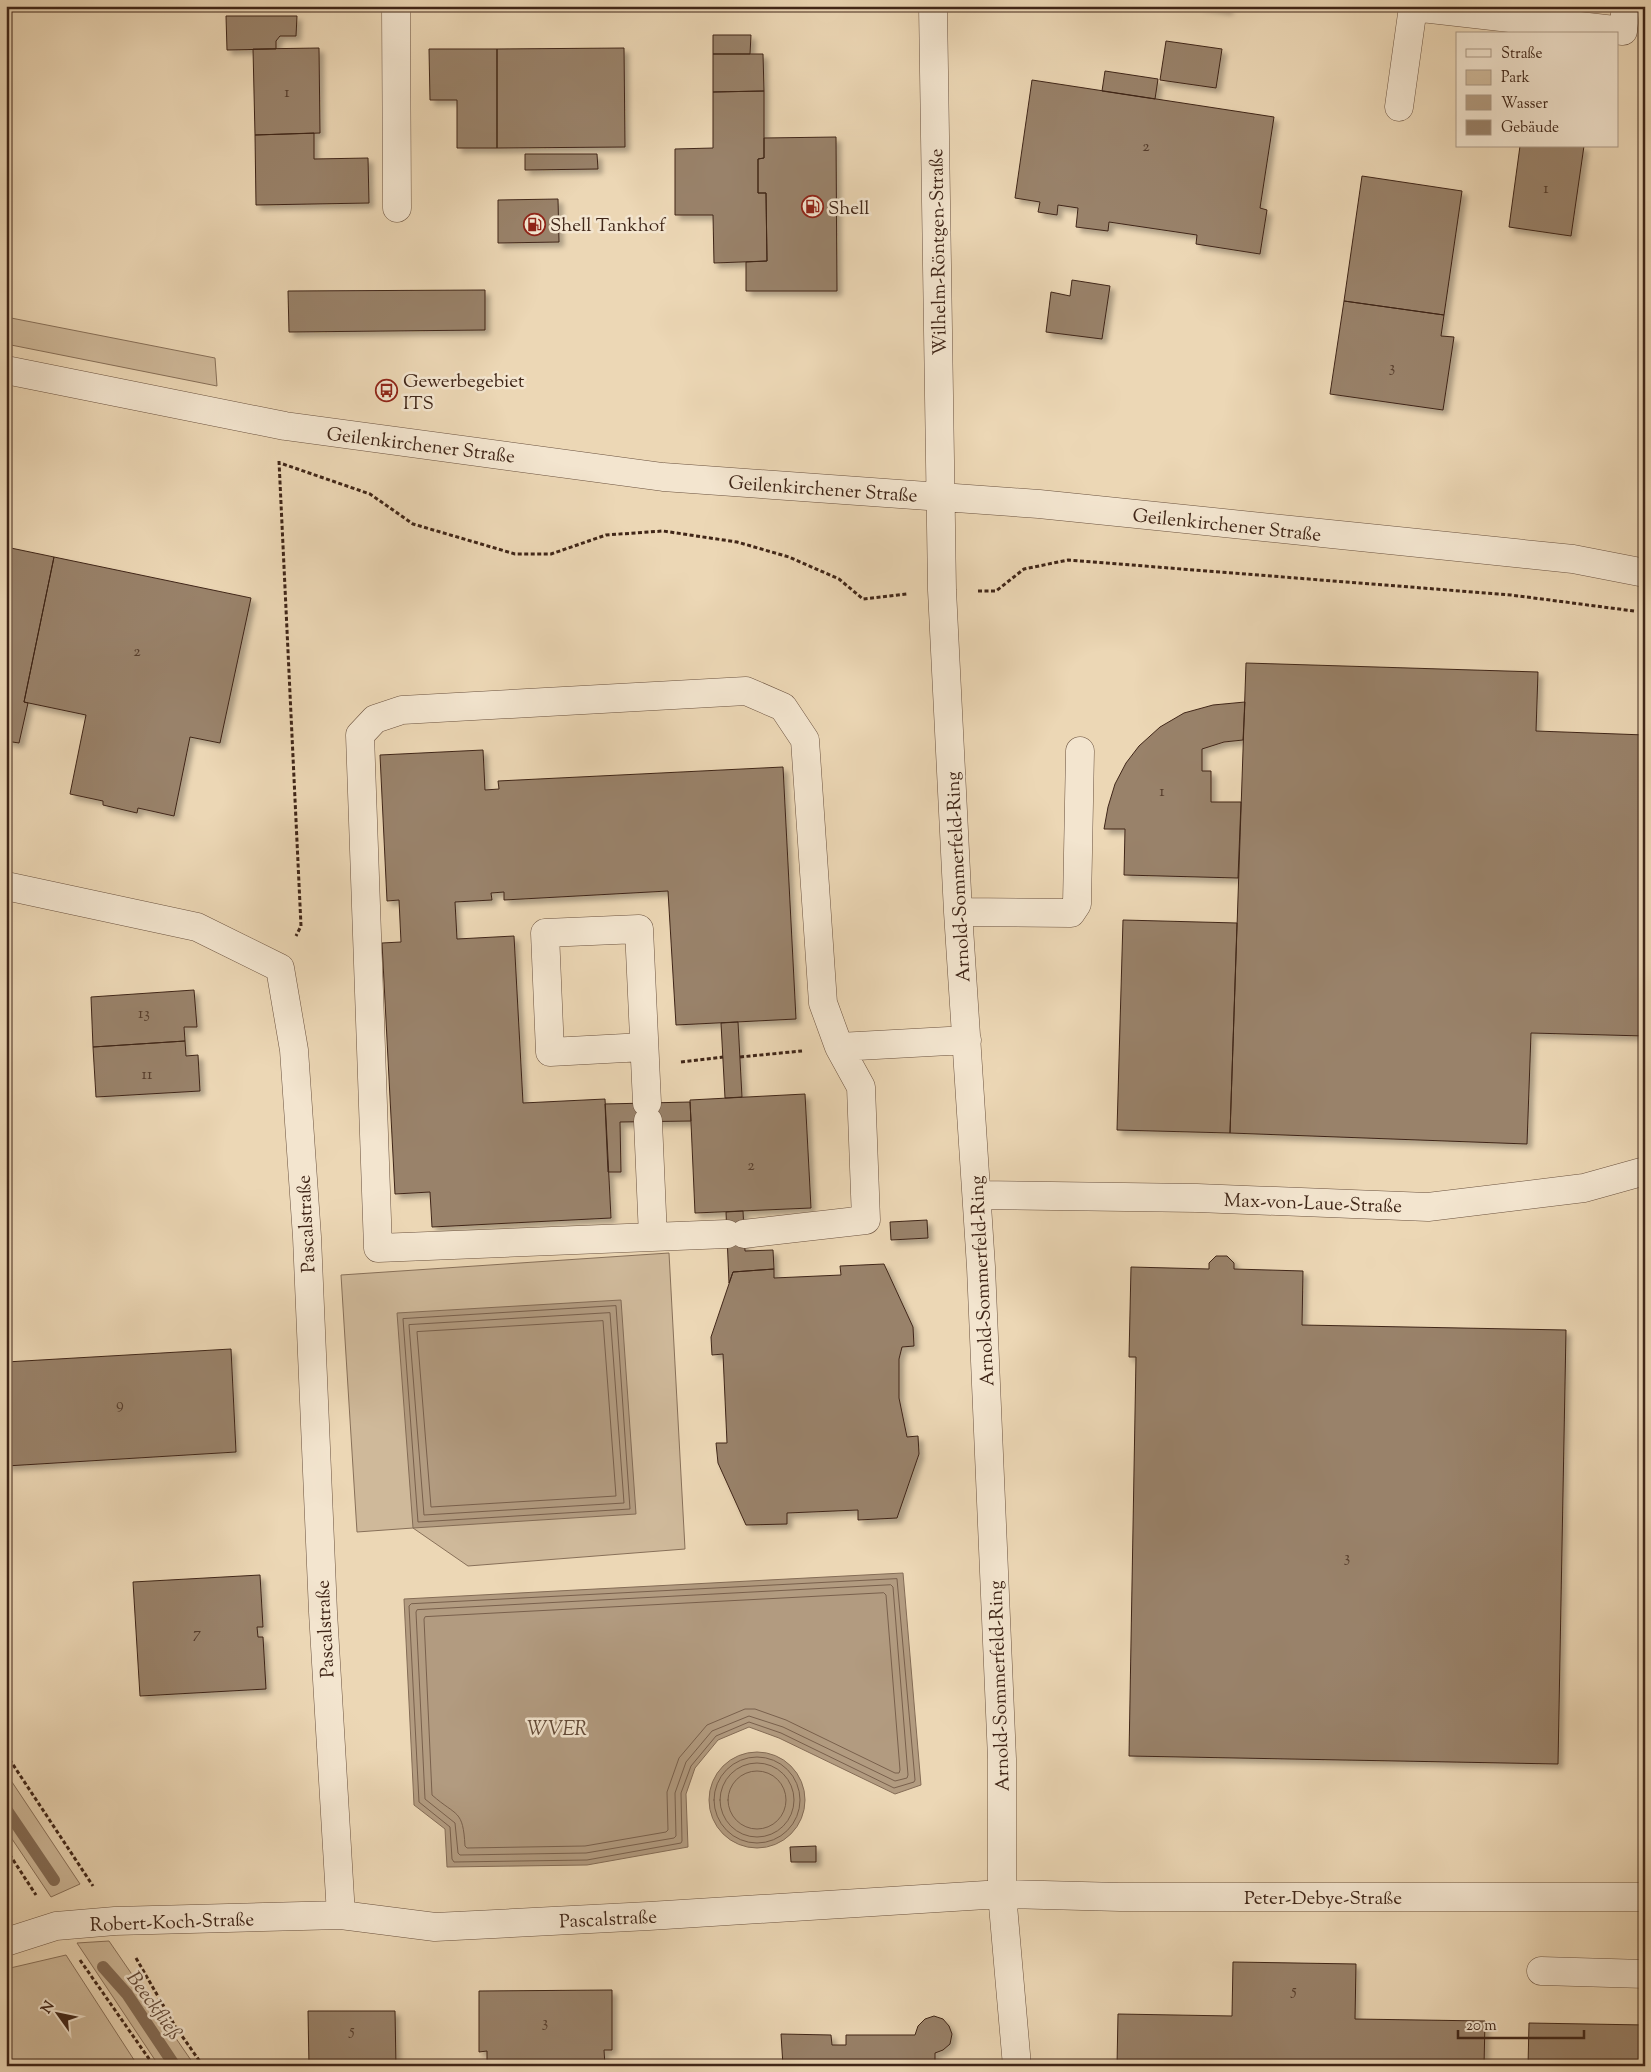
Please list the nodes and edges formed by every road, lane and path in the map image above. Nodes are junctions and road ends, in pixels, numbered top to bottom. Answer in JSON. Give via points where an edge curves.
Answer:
{"nodes":[{"id":1,"x":396,"y":6,"type":"edge"},
{"id":2,"x":933,"y":6,"type":"edge"},
{"id":3,"x":1626,"y":6,"type":"edge"},
{"id":4,"x":1400,"y":107,"type":"dead end"},
{"id":5,"x":397,"y":208,"type":"dead end"},
{"id":6,"x":6,"y":370,"type":"edge"},
{"id":7,"x":285,"y":426,"type":"junction"},
{"id":8,"x":278,"y":463,"type":"junction"},
{"id":9,"x":941,"y":497,"type":"junction"},
{"id":10,"x":1645,"y":573,"type":"edge"},
{"id":11,"x":942,"y":590,"type":"junction"},
{"id":12,"x":1635,"y":611,"type":"dead end"},
{"id":13,"x":1080,"y":751,"type":"dead end"},
{"id":14,"x":6,"y":886,"type":"edge"},
{"id":15,"x":958,"y":912,"type":"junction"},
{"id":16,"x":280,"y":968,"type":"junction"},
{"id":17,"x":967,"y":1040,"type":"junction"},
{"id":18,"x":644,"y":1047,"type":"junction"},
{"id":19,"x":839,"y":1047,"type":"junction"},
{"id":20,"x":740,"y":1057,"type":"dead end"},
{"id":21,"x":1645,"y":1172,"type":"edge"},
{"id":22,"x":978,"y":1195,"type":"junction"},
{"id":23,"x":653,"y":1237,"type":"junction"},
{"id":24,"x":1002,"y":1894,"type":"junction"},
{"id":25,"x":1645,"y":1897,"type":"edge"},
{"id":26,"x":340,"y":1915,"type":"junction"},
{"id":27,"x":6,"y":1942,"type":"edge"},
{"id":28,"x":1541,"y":1971,"type":"dead end"},
{"id":29,"x":1645,"y":1974,"type":"edge"},
{"id":30,"x":1017,"y":2066,"type":"edge"}],
"edges":[{"from":1,"to":5,"type":"street"},
{"from":2,"to":9,"type":"street","name":"Wilhelm-Röntgen-Straße"},
{"from":3,"to":4,"type":"street","via":[[1623,31],[1413,7]]},
{"from":6,"to":7,"type":"street","name":"Geilenkirchener Straße"},
{"from":7,"to":8,"type":"path"},
{"from":7,"to":9,"type":"street","name":"Geilenkirchener Straße","via":[[663,477]]},
{"from":8,"to":11,"type":"path","via":[[370,494],[413,524],[515,554],[551,554],[606,536],[663,531],[737,542],[789,557],[839,579],[863,599]]},
{"from":8,"to":16,"type":"path","via":[[301,926]]},
{"from":9,"to":10,"type":"street","name":"Geilenkirchener Straße","via":[[1039,504],[1573,559]]},
{"from":9,"to":11,"type":"street","name":"Arnold-Sommerfeld-Ring"},
{"from":11,"to":12,"type":"path","via":[[996,591],[1024,569],[1068,560],[1511,595]]},
{"from":11,"to":15,"type":"street","name":"Arnold-Sommerfeld-Ring"},
{"from":13,"to":15,"type":"street","via":[[1077,904],[1071,913]]},
{"from":14,"to":16,"type":"street","via":[[198,927]]},
{"from":15,"to":17,"type":"street","name":"Arnold-Sommerfeld-Ring"},
{"from":16,"to":26,"type":"street","name":"Pascalstraße","via":[[294,1050],[305,1207]]},
{"from":17,"to":19,"type":"street"},
{"from":17,"to":22,"type":"street","name":"Arnold-Sommerfeld-Ring"},
{"from":18,"to":18,"type":"street","via":[[639,929],[545,933],[550,1052]]},
{"from":18,"to":23,"type":"street"},
{"from":19,"to":20,"type":"path"},
{"from":19,"to":23,"type":"street","via":[[861,1087],[866,1220],[735,1234]]},
{"from":19,"to":23,"type":"street","via":[[823,1003],[805,740],[782,707],[746,691],[402,710],[374,719],[360,735],[378,1248]]},
{"from":21,"to":22,"type":"street","name":"Max-von-Laue-Straße","via":[[1584,1188],[1428,1206]]},
{"from":22,"to":24,"type":"street","name":"Arnold-Sommerfeld-Ring","via":[[1002,1759]]},
{"from":24,"to":25,"type":"street","name":"Peter-Debye-Straße"},
{"from":24,"to":26,"type":"street","name":"Pascalstraße","via":[[435,1927]]},
{"from":24,"to":30,"type":"street","name":"Arnold-Sommerfeld-Ring"},
{"from":26,"to":27,"type":"street","name":"Robert-Koch-Straße","via":[[115,1921],[56,1926]]},
{"from":28,"to":29,"type":"street"}]}
